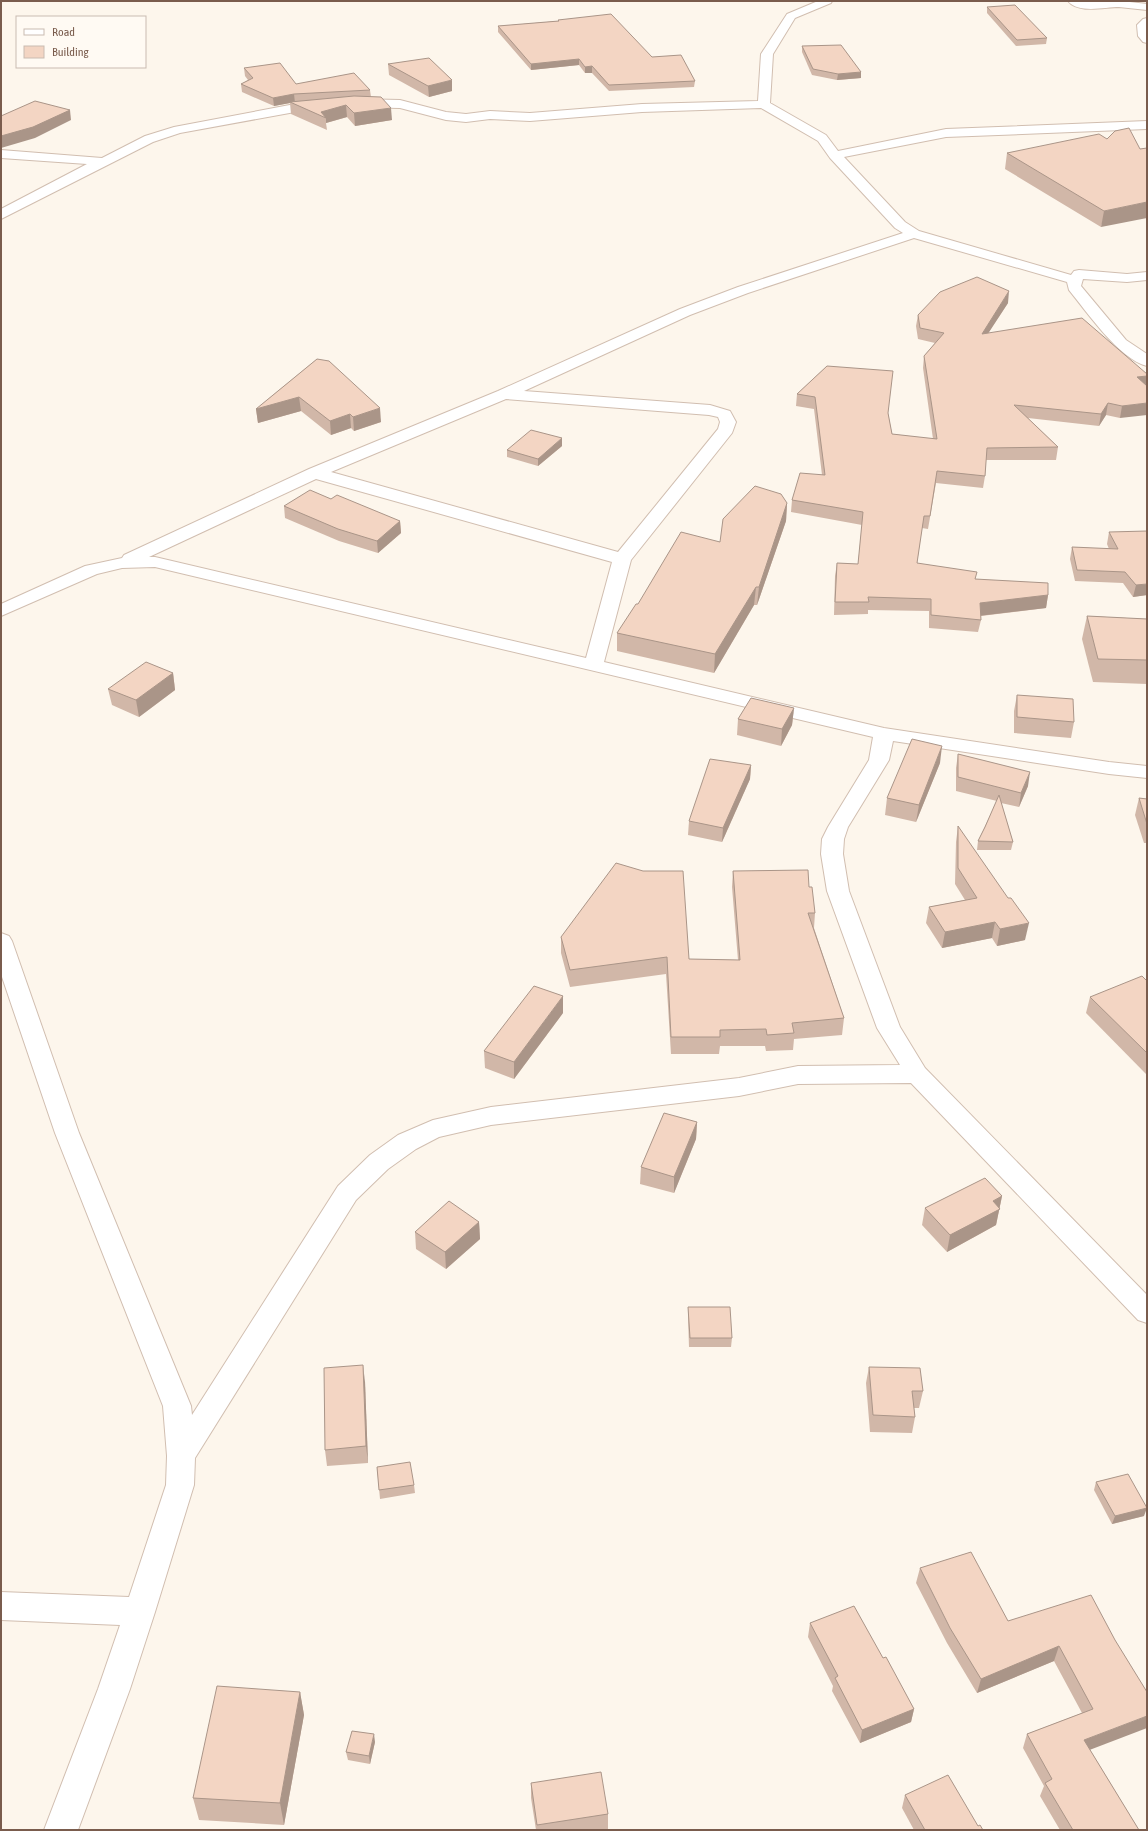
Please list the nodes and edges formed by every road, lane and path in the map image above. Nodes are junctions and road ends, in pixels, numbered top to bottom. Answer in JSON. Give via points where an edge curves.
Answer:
{"nodes":[{"id":1,"x":827,"y":1,"type":"edge"},
{"id":2,"x":1073,"y":1,"type":"edge"},
{"id":3,"x":1147,"y":7,"type":"edge"},
{"id":4,"x":1147,"y":21,"type":"edge"},
{"id":5,"x":1147,"y":40,"type":"edge"},
{"id":6,"x":764,"y":104,"type":"junction"},
{"id":7,"x":1147,"y":125,"type":"edge"},
{"id":8,"x":1,"y":154,"type":"edge"},
{"id":9,"x":835,"y":155,"type":"junction"},
{"id":10,"x":103,"y":161,"type":"junction"},
{"id":11,"x":1,"y":215,"type":"edge"},
{"id":12,"x":914,"y":234,"type":"junction"},
{"id":13,"x":1147,"y":276,"type":"edge"},
{"id":14,"x":1074,"y":280,"type":"junction"},
{"id":15,"x":1147,"y":361,"type":"edge"},
{"id":16,"x":504,"y":394,"type":"junction"},
{"id":17,"x":315,"y":473,"type":"junction"},
{"id":18,"x":622,"y":559,"type":"junction"},
{"id":19,"x":122,"y":563,"type":"junction"},
{"id":20,"x":1,"y":611,"type":"edge"},
{"id":21,"x":593,"y":666,"type":"junction"},
{"id":22,"x":884,"y":734,"type":"junction"},
{"id":23,"x":1147,"y":772,"type":"edge"},
{"id":24,"x":1,"y":941,"type":"edge"},
{"id":25,"x":917,"y":1074,"type":"junction"},
{"id":26,"x":1147,"y":1312,"type":"edge"},
{"id":27,"x":181,"y":1456,"type":"junction"},
{"id":28,"x":1,"y":1606,"type":"edge"},
{"id":29,"x":140,"y":1612,"type":"junction"},
{"id":30,"x":61,"y":1830,"type":"edge"}],
"edges":[{"from":1,"to":6,"type":"street","via":[[786,20],[767,54]]},
{"from":2,"to":3,"type":"street","via":[[1084,5],[1127,4]]},
{"from":4,"to":5,"type":"street","via":[[1142,25]]},
{"from":6,"to":9,"type":"street","via":[[822,138]]},
{"from":6,"to":10,"type":"street","via":[[642,108],[530,117],[490,115],[466,118],[446,116],[400,104],[295,108],[178,130],[149,139]]},
{"from":7,"to":9,"type":"street","via":[[946,133]]},
{"from":8,"to":10,"type":"street"},
{"from":9,"to":12,"type":"street","via":[[900,225]]},
{"from":10,"to":11,"type":"street"},
{"from":12,"to":14,"type":"street"},
{"from":12,"to":16,"type":"street","via":[[743,290],[685,312]]},
{"from":13,"to":14,"type":"street","via":[[1127,278],[1079,274]]},
{"from":14,"to":15,"type":"street","via":[[1074,287],[1116,337]]},
{"from":16,"to":17,"type":"street"},
{"from":16,"to":18,"type":"street","via":[[710,410],[724,414],[728,422],[726,430]]},
{"from":17,"to":18,"type":"street"},
{"from":17,"to":19,"type":"street"},
{"from":18,"to":21,"type":"street"},
{"from":19,"to":20,"type":"street","via":[[91,570]]},
{"from":19,"to":21,"type":"street","via":[[155,562]]},
{"from":21,"to":22,"type":"street"},
{"from":22,"to":23,"type":"street"},
{"from":22,"to":25,"type":"street","via":[[880,760],[838,827],[833,839],[832,854],[838,891],[889,1028]]},
{"from":24,"to":27,"type":"street","via":[[67,1133],[177,1406]]},
{"from":25,"to":26,"type":"street"},
{"from":25,"to":27,"type":"street","via":[[798,1075],[739,1087],[491,1116],[434,1129],[407,1142],[379,1162],[347,1193]]},
{"from":27,"to":29,"type":"street","via":[[180,1485]]},
{"from":28,"to":29,"type":"street"},
{"from":29,"to":30,"type":"street"}]}
